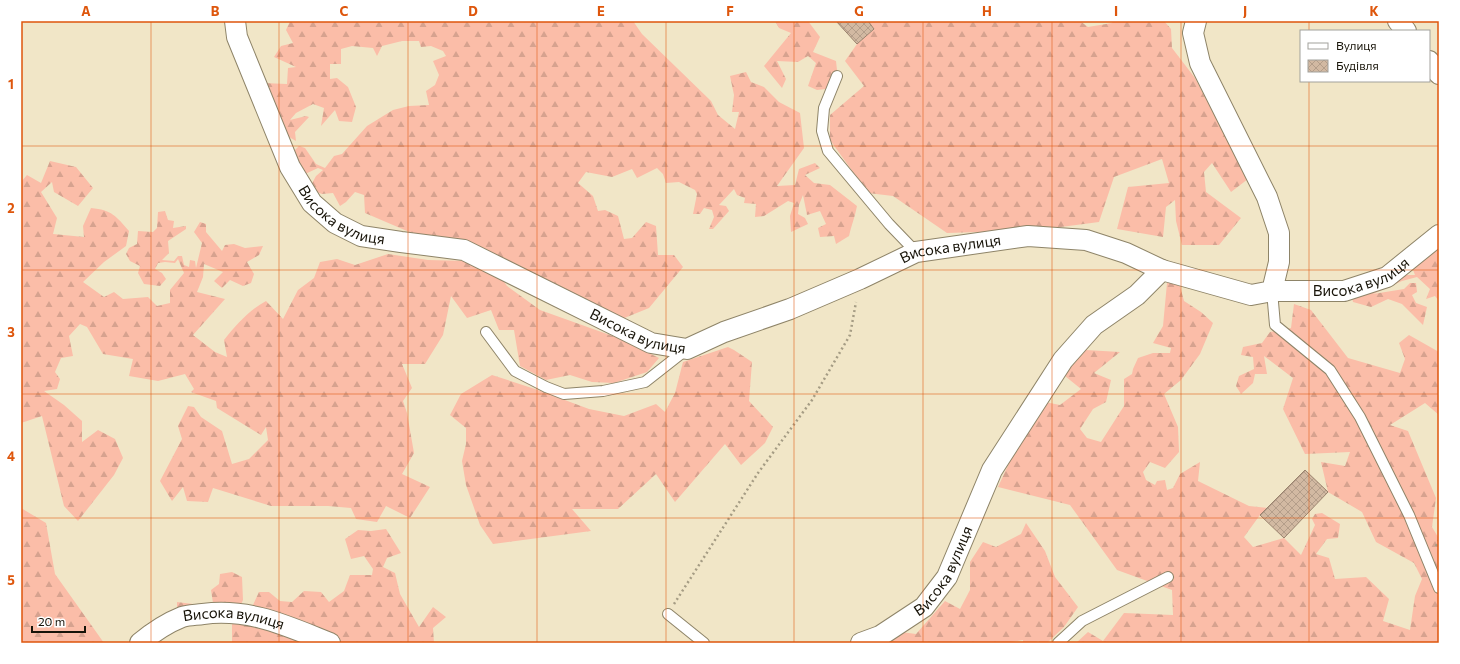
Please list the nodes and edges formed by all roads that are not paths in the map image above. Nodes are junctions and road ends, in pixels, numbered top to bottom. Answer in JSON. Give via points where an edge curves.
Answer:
{"nodes":[{"id":1,"x":234,"y":21,"type":"edge"},
{"id":2,"x":1196,"y":21,"type":"edge"},
{"id":3,"x":1398,"y":21,"type":"edge"},
{"id":4,"x":1405,"y":30,"type":"edge"},
{"id":5,"x":1430,"y":62,"type":"edge"},
{"id":6,"x":1439,"y":74,"type":"edge"},
{"id":7,"x":837,"y":76,"type":"dead end"},
{"id":8,"x":1439,"y":235,"type":"edge"},
{"id":9,"x":916,"y":252,"type":"junction"},
{"id":10,"x":1162,"y":270,"type":"junction"},
{"id":11,"x":1272,"y":291,"type":"junction"},
{"id":12,"x":486,"y":332,"type":"dead end"},
{"id":13,"x":687,"y":349,"type":"junction"},
{"id":14,"x":1168,"y":577,"type":"dead end"},
{"id":15,"x":1439,"y":588,"type":"edge"},
{"id":16,"x":668,"y":614,"type":"road end"},
{"id":17,"x":140,"y":643,"type":"edge"},
{"id":18,"x":330,"y":643,"type":"edge"},
{"id":19,"x":704,"y":643,"type":"edge"},
{"id":20,"x":861,"y":643,"type":"edge"},
{"id":21,"x":1058,"y":643,"type":"edge"}],
"edges":[{"from":1,"to":13,"type":"street","name":"Висока вулиця","via":[[237,37],[290,167],[312,202],[335,223],[360,236],[464,250],[651,342]]},
{"from":2,"to":11,"type":"street","via":[[1193,33],[1200,63],[1267,197],[1279,232],[1279,262]]},
{"from":3,"to":4,"type":"street"},
{"from":5,"to":6,"type":"street"},
{"from":7,"to":9,"type":"lane","via":[[824,108],[822,131],[828,151]]},
{"from":8,"to":11,"type":"street","name":"Висока вулиця","via":[[1387,277],[1344,291]]},
{"from":9,"to":10,"type":"street","name":"Висока вулиця","via":[[1028,236],[1086,240],[1126,253]]},
{"from":9,"to":13,"type":"street","name":"Висока вулиця","via":[[790,309],[724,332]]},
{"from":10,"to":11,"type":"street","name":"Висока вулиця","via":[[1251,295]]},
{"from":10,"to":20,"type":"street","name":"Висока вулиця","via":[[1137,296],[1094,325],[1063,360],[992,470],[947,577],[924,607],[880,636]]},
{"from":11,"to":15,"type":"lane","via":[[1275,325],[1330,370],[1360,417],[1409,515]]},
{"from":12,"to":13,"type":"lane","via":[[515,371],[564,394],[603,392],[645,382]]},
{"from":14,"to":21,"type":"lane","via":[[1082,621]]},
{"from":16,"to":19,"type":"lane"},
{"from":17,"to":18,"type":"street","name":"Висока вулиця","via":[[182,617],[239,613],[276,622]]}]}
